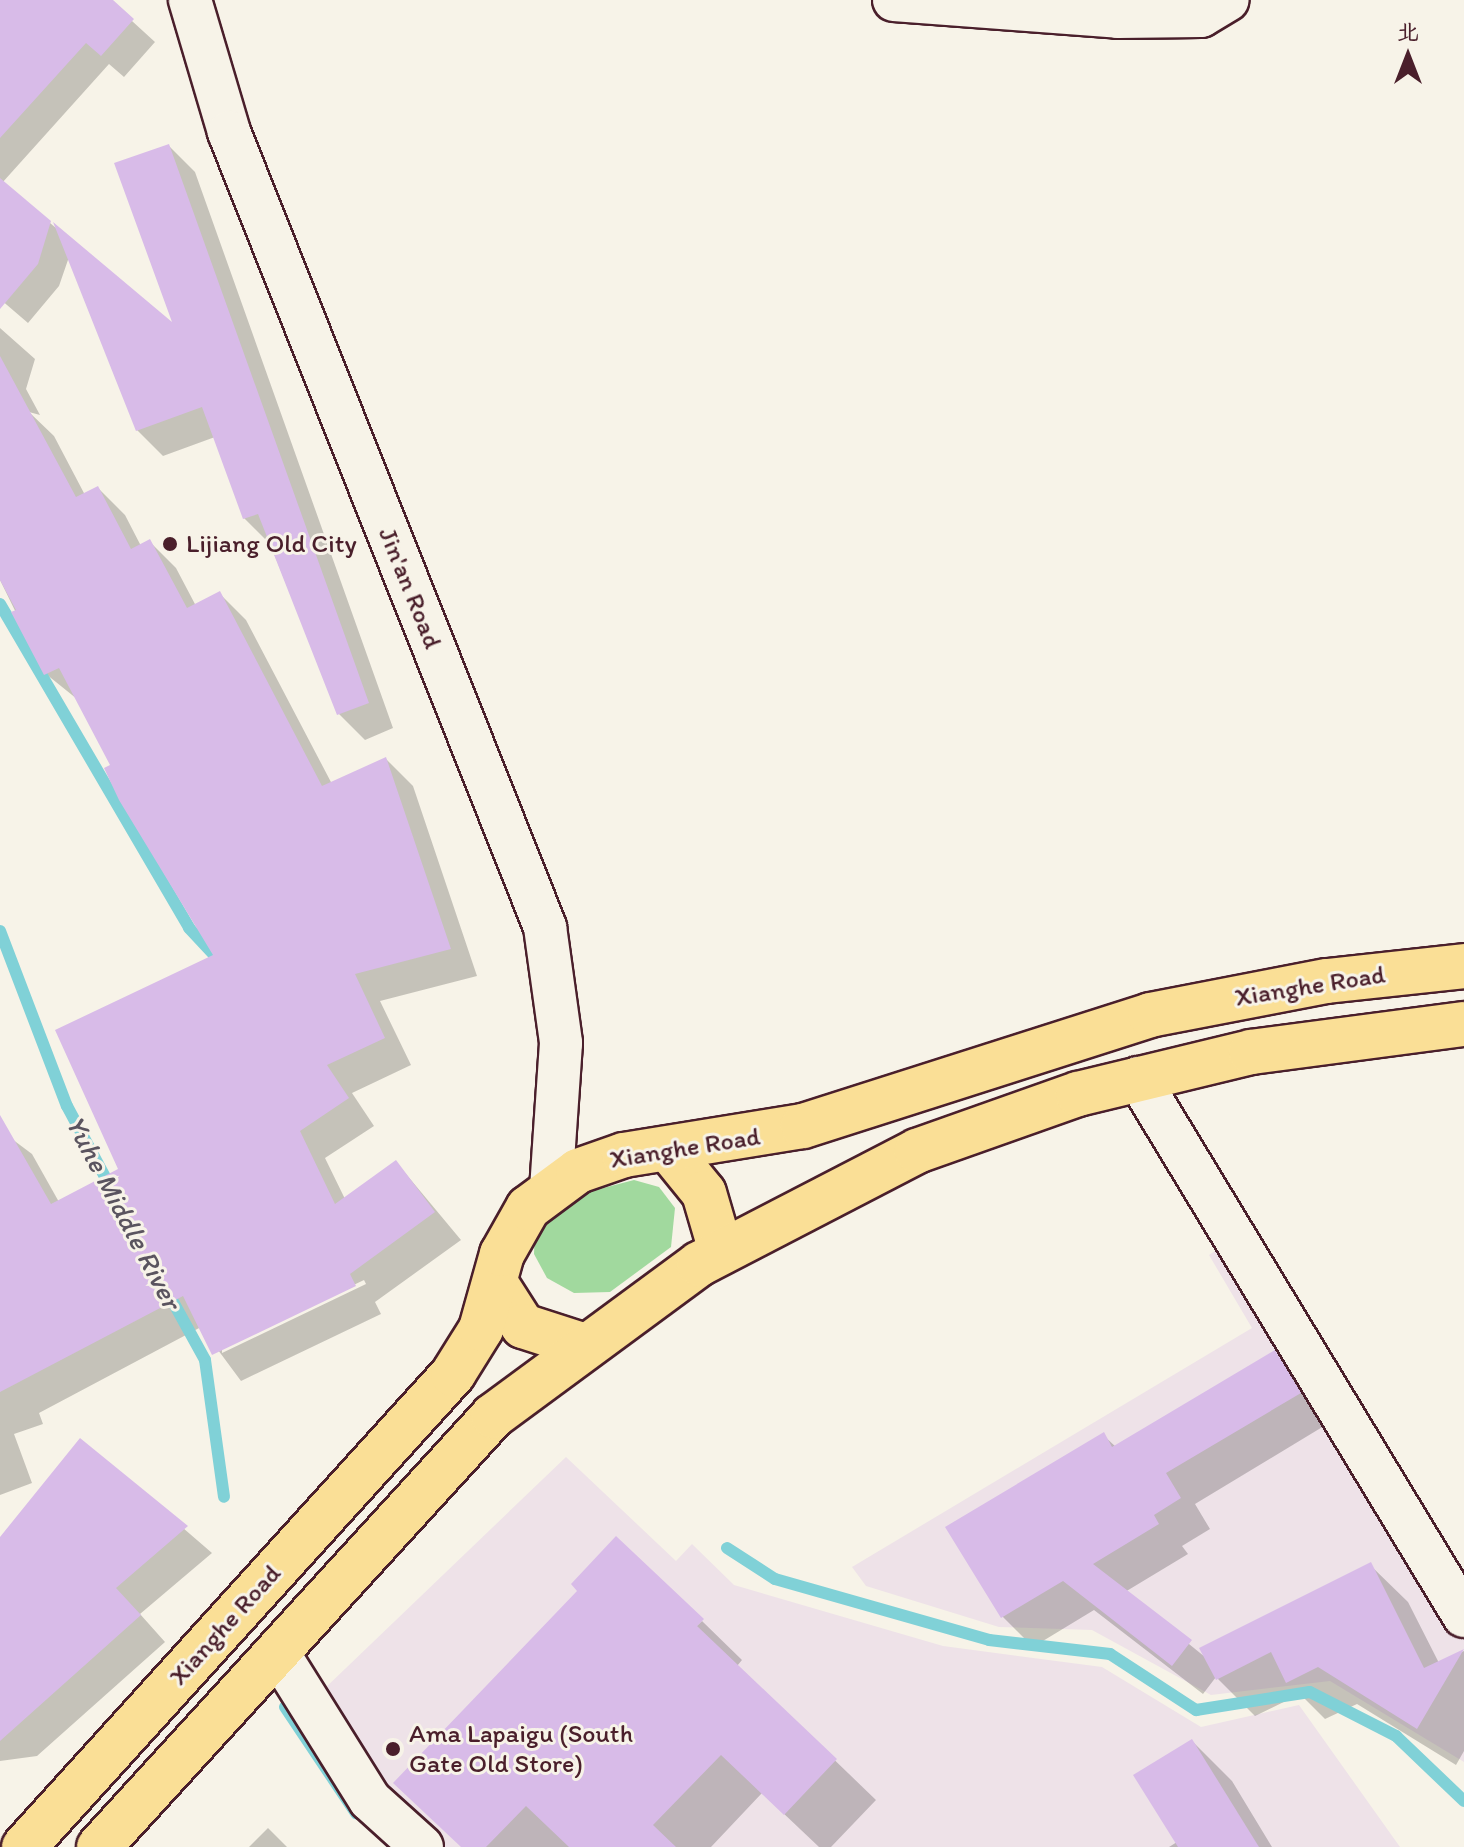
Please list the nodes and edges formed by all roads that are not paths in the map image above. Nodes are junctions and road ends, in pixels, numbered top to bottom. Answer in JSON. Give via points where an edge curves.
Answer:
{"nodes":[{"id":1,"x":190,"y":0,"type":"edge"},
{"id":2,"x":894,"y":0,"type":"edge"},
{"id":3,"x":1228,"y":0,"type":"edge"},
{"id":4,"x":1464,"y":966,"type":"edge"},
{"id":5,"x":1464,"y":1024,"type":"edge"},
{"id":6,"x":1138,"y":1078,"type":"junction"},
{"id":7,"x":669,"y":1150,"type":"junction"},
{"id":8,"x":551,"y":1188,"type":"junction"},
{"id":9,"x":721,"y":1251,"type":"junction"},
{"id":10,"x":496,"y":1284,"type":"junction"},
{"id":11,"x":582,"y":1345,"type":"junction"},
{"id":12,"x":1464,"y":1616,"type":"edge"},
{"id":13,"x":278,"y":1653,"type":"junction"},
{"id":14,"x":24,"y":1847,"type":"edge"},
{"id":15,"x":99,"y":1847,"type":"edge"},
{"id":16,"x":422,"y":1847,"type":"edge"}],
"edges":[{"from":1,"to":8,"type":"street","name":"Jin'an Road","via":[[229,132],[545,927],[561,1043]]},
{"from":2,"to":3,"type":"street","via":[[1118,17],[1201,16]]},
{"from":4,"to":7,"type":"highway","name":"Xianghe Road","via":[[1327,981],[1150,1015],[803,1126]]},
{"from":5,"to":6,"type":"highway","via":[[1336,1037]]},
{"from":6,"to":9,"type":"highway","via":[[917,1151]]},
{"from":6,"to":12,"type":"street","via":[[1226,1232]]},
{"from":7,"to":8,"type":"highway","name":"Xianghe Road","via":[[601,1161]]},
{"from":7,"to":9,"type":"highway","via":[[704,1193]]},
{"from":8,"to":10,"type":"highway","name":"Xianghe Road","via":[[528,1208]]},
{"from":9,"to":11,"type":"highway"},
{"from":10,"to":11,"type":"highway","via":[[523,1326]]},
{"from":10,"to":14,"type":"highway","name":"Xianghe Road","via":[[453,1374]]},
{"from":11,"to":13,"type":"highway","via":[[493,1416]]},
{"from":13,"to":15,"type":"highway"},
{"from":13,"to":16,"type":"street","via":[[370,1800]]}]}
